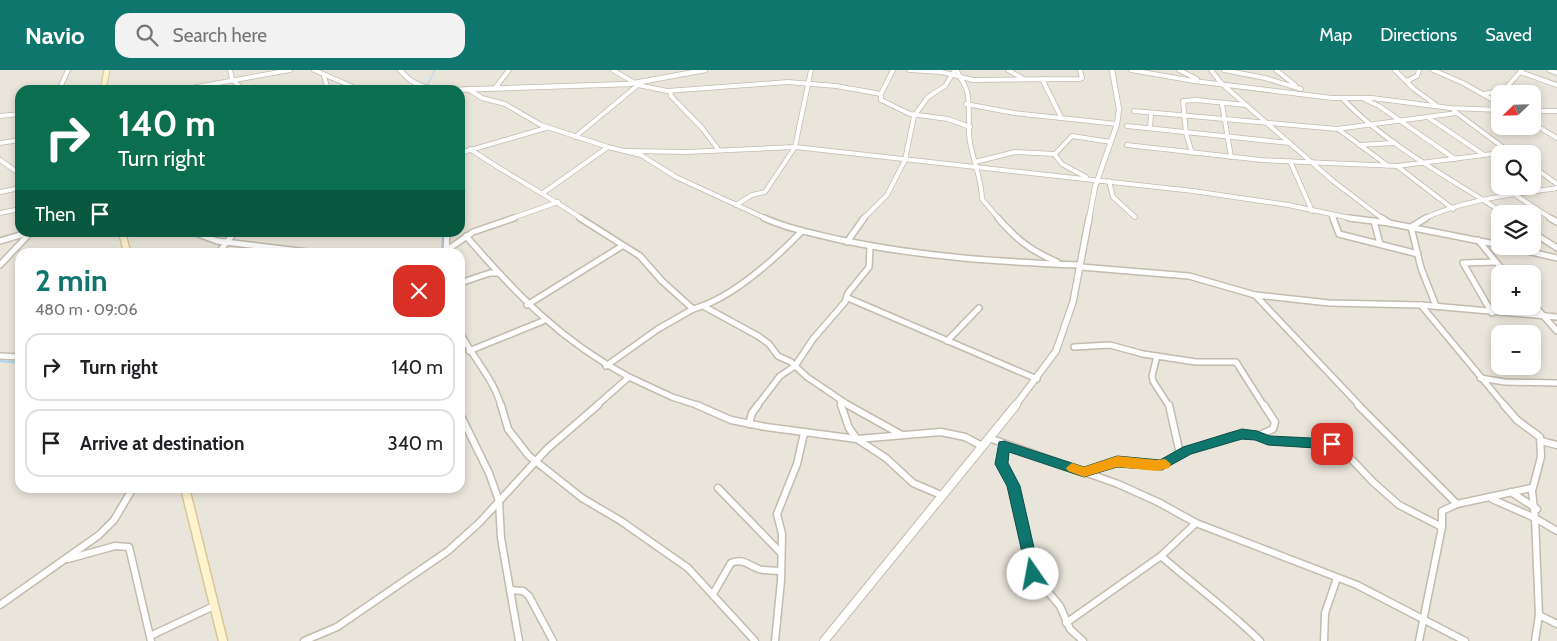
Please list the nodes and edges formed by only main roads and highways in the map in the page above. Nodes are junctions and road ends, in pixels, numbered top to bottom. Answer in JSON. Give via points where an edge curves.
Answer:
{"nodes":[{"id":1,"x":107,"y":70,"type":"edge"},
{"id":2,"x":104,"y":85,"type":"edge"},
{"id":3,"x":186,"y":493,"type":"edge"},
{"id":4,"x":223,"y":641,"type":"edge"}],
"edges":[{"from":1,"to":2,"type":"main road"},
{"from":3,"to":4,"type":"main road"}]}
